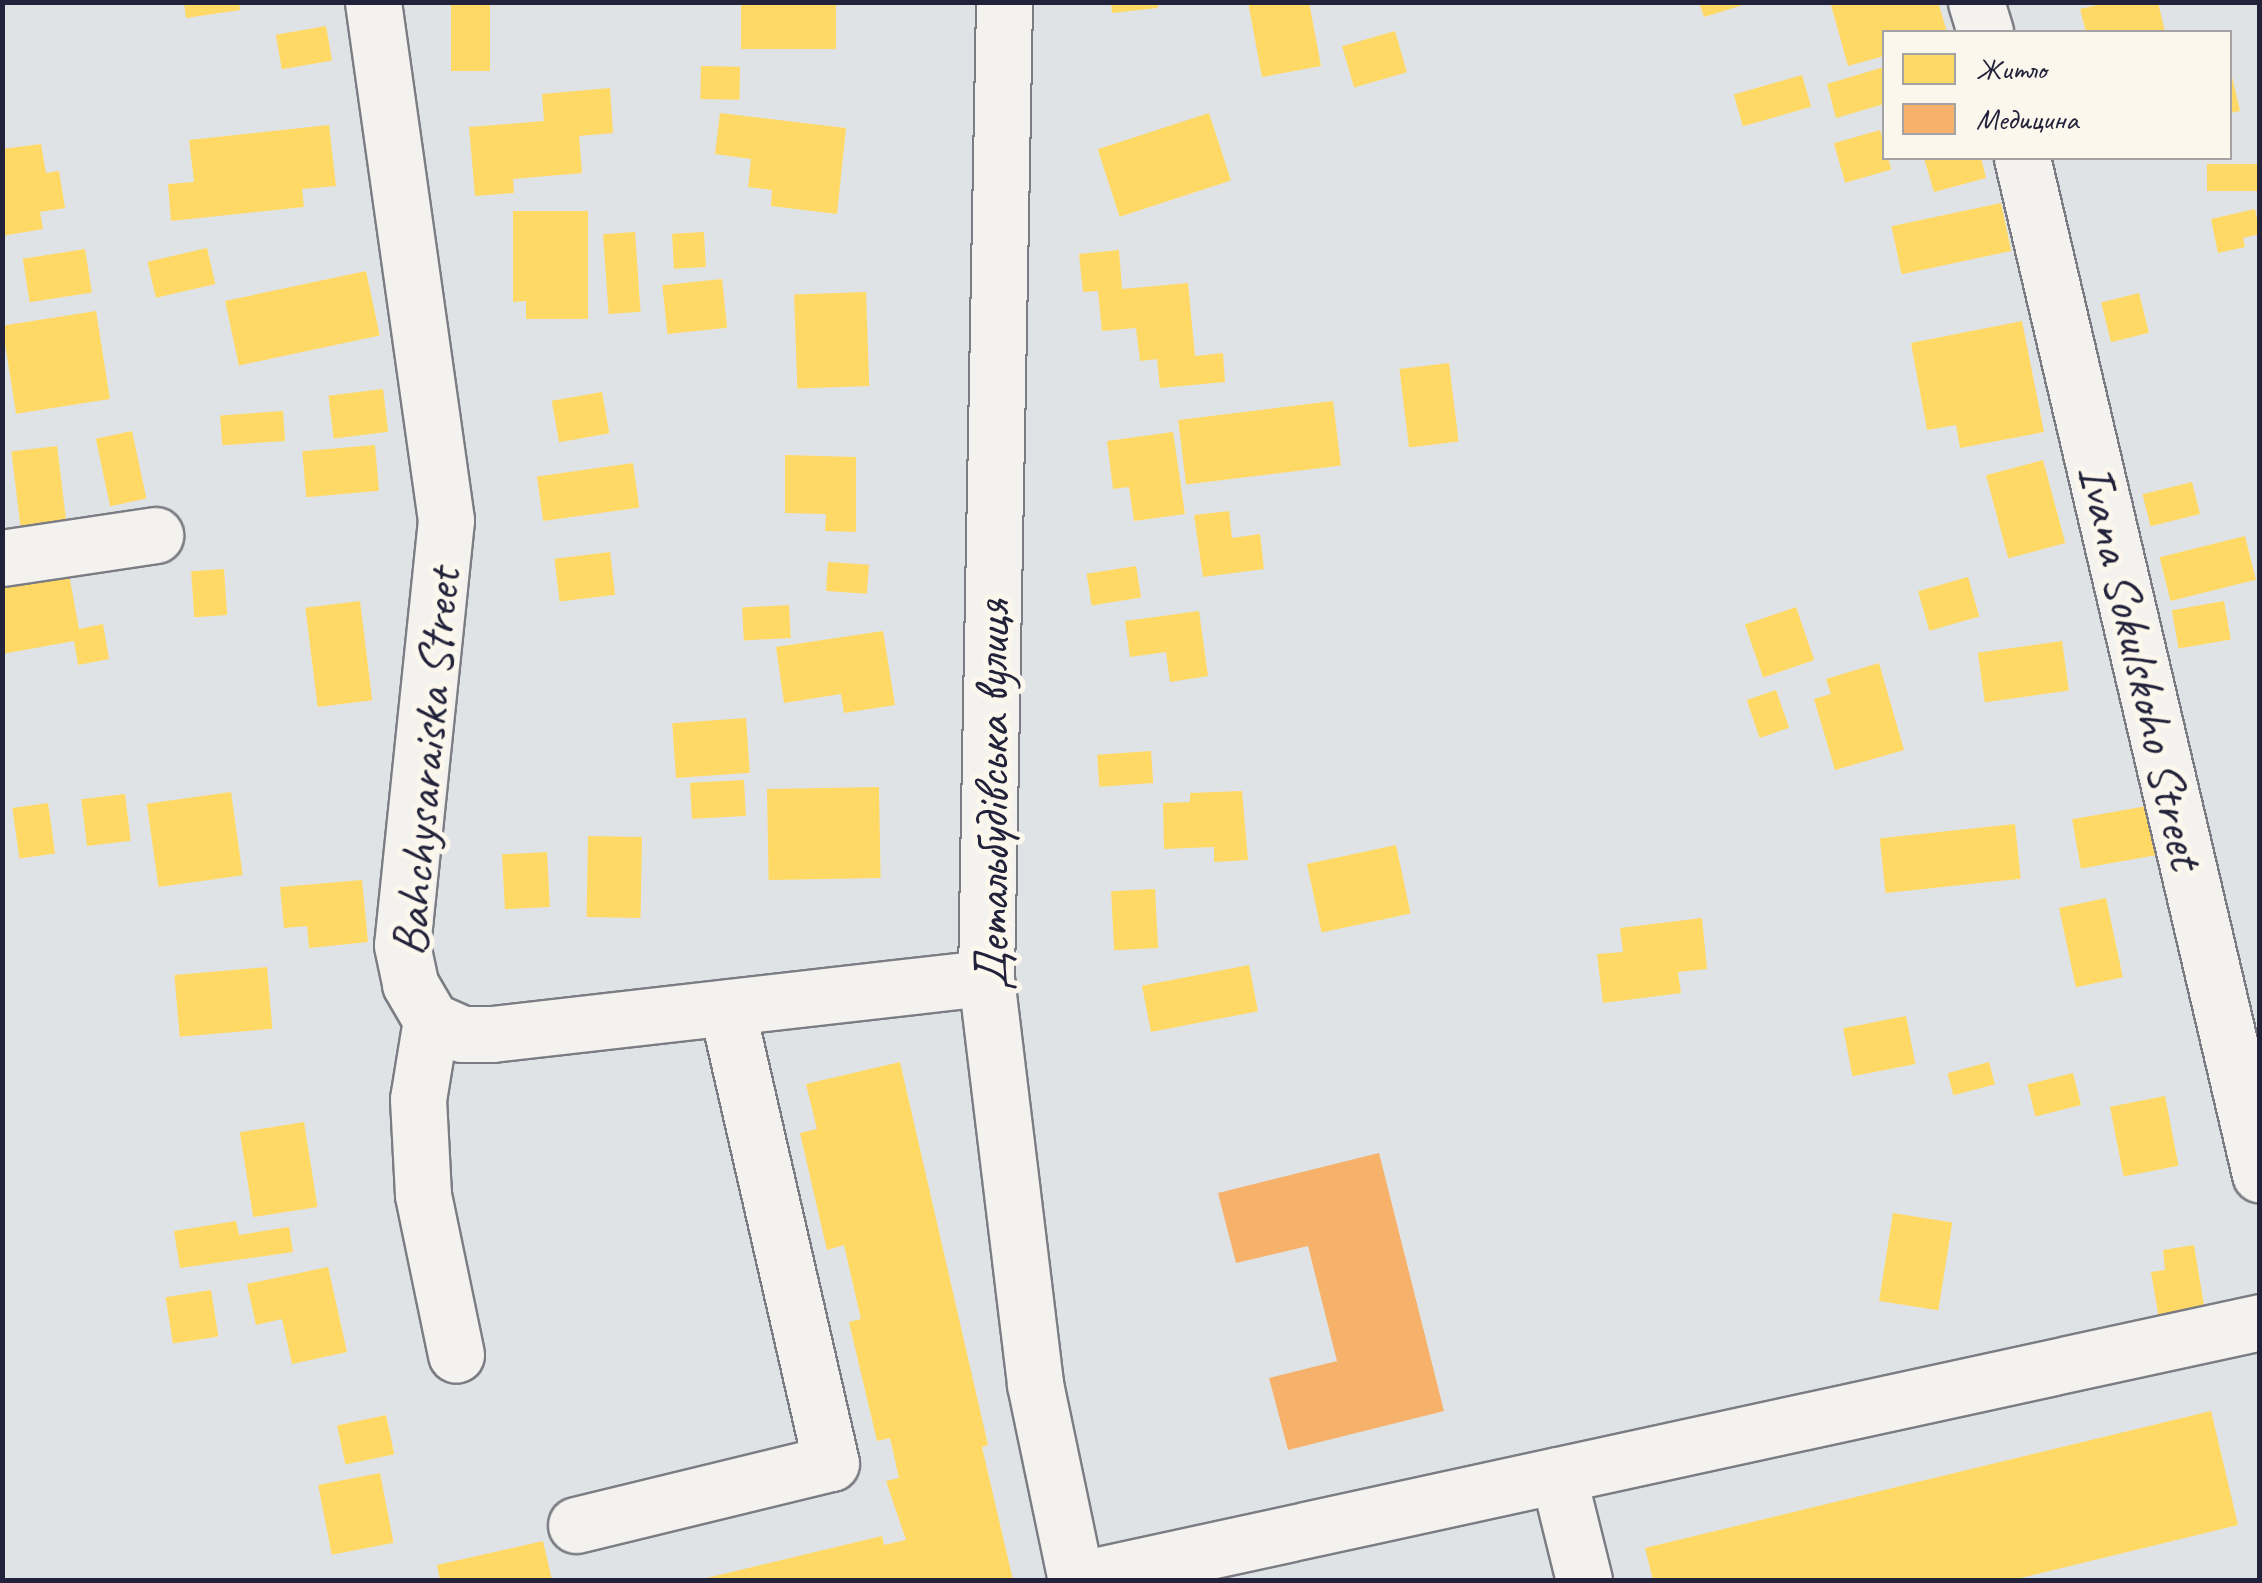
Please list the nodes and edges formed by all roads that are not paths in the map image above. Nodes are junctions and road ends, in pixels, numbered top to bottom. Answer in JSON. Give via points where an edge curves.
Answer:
{"nodes":[{"id":1,"x":373,"y":2,"type":"edge"},
{"id":2,"x":1004,"y":2,"type":"edge"},
{"id":3,"x":1976,"y":2,"type":"edge"},
{"id":4,"x":1984,"y":30,"type":"edge"},
{"id":5,"x":2022,"y":160,"type":"edge"},
{"id":6,"x":156,"y":535,"type":"dead end"},
{"id":7,"x":2,"y":558,"type":"edge"},
{"id":8,"x":986,"y":978,"type":"junction"},
{"id":9,"x":727,"y":1008,"type":"junction"},
{"id":10,"x":431,"y":1020,"type":"junction"},
{"id":11,"x":2260,"y":1174,"type":"edge"},
{"id":12,"x":2260,"y":1322,"type":"edge"},
{"id":13,"x":456,"y":1355,"type":"dead end"},
{"id":14,"x":1558,"y":1475,"type":"junction"},
{"id":15,"x":576,"y":1525,"type":"dead end"},
{"id":16,"x":1076,"y":1580,"type":"edge"},
{"id":17,"x":1584,"y":1580,"type":"edge"}],
"edges":[{"from":1,"to":10,"type":"street","name":"Bahchysaraiska Street","via":[[446,520],[402,945],[410,984]]},
{"from":2,"to":8,"type":"street","name":"Детальбудівська вулиця"},
{"from":3,"to":4,"type":"street"},
{"from":5,"to":11,"type":"street","name":"Ivana Sokulskoho Street"},
{"from":6,"to":7,"type":"street"},
{"from":8,"to":9,"type":"street","name":"Bahchysaraiska Street"},
{"from":8,"to":16,"type":"street","name":"Детальбудівська вулиця","via":[[1035,1384]]},
{"from":9,"to":10,"type":"street","name":"Bahchysaraiska Street","via":[[492,1034],[462,1034]]},
{"from":9,"to":15,"type":"street","via":[[831,1463]]},
{"from":10,"to":13,"type":"street","via":[[418,1099],[423,1194]]},
{"from":12,"to":14,"type":"street"},
{"from":14,"to":16,"type":"street"},
{"from":14,"to":17,"type":"street"}]}
